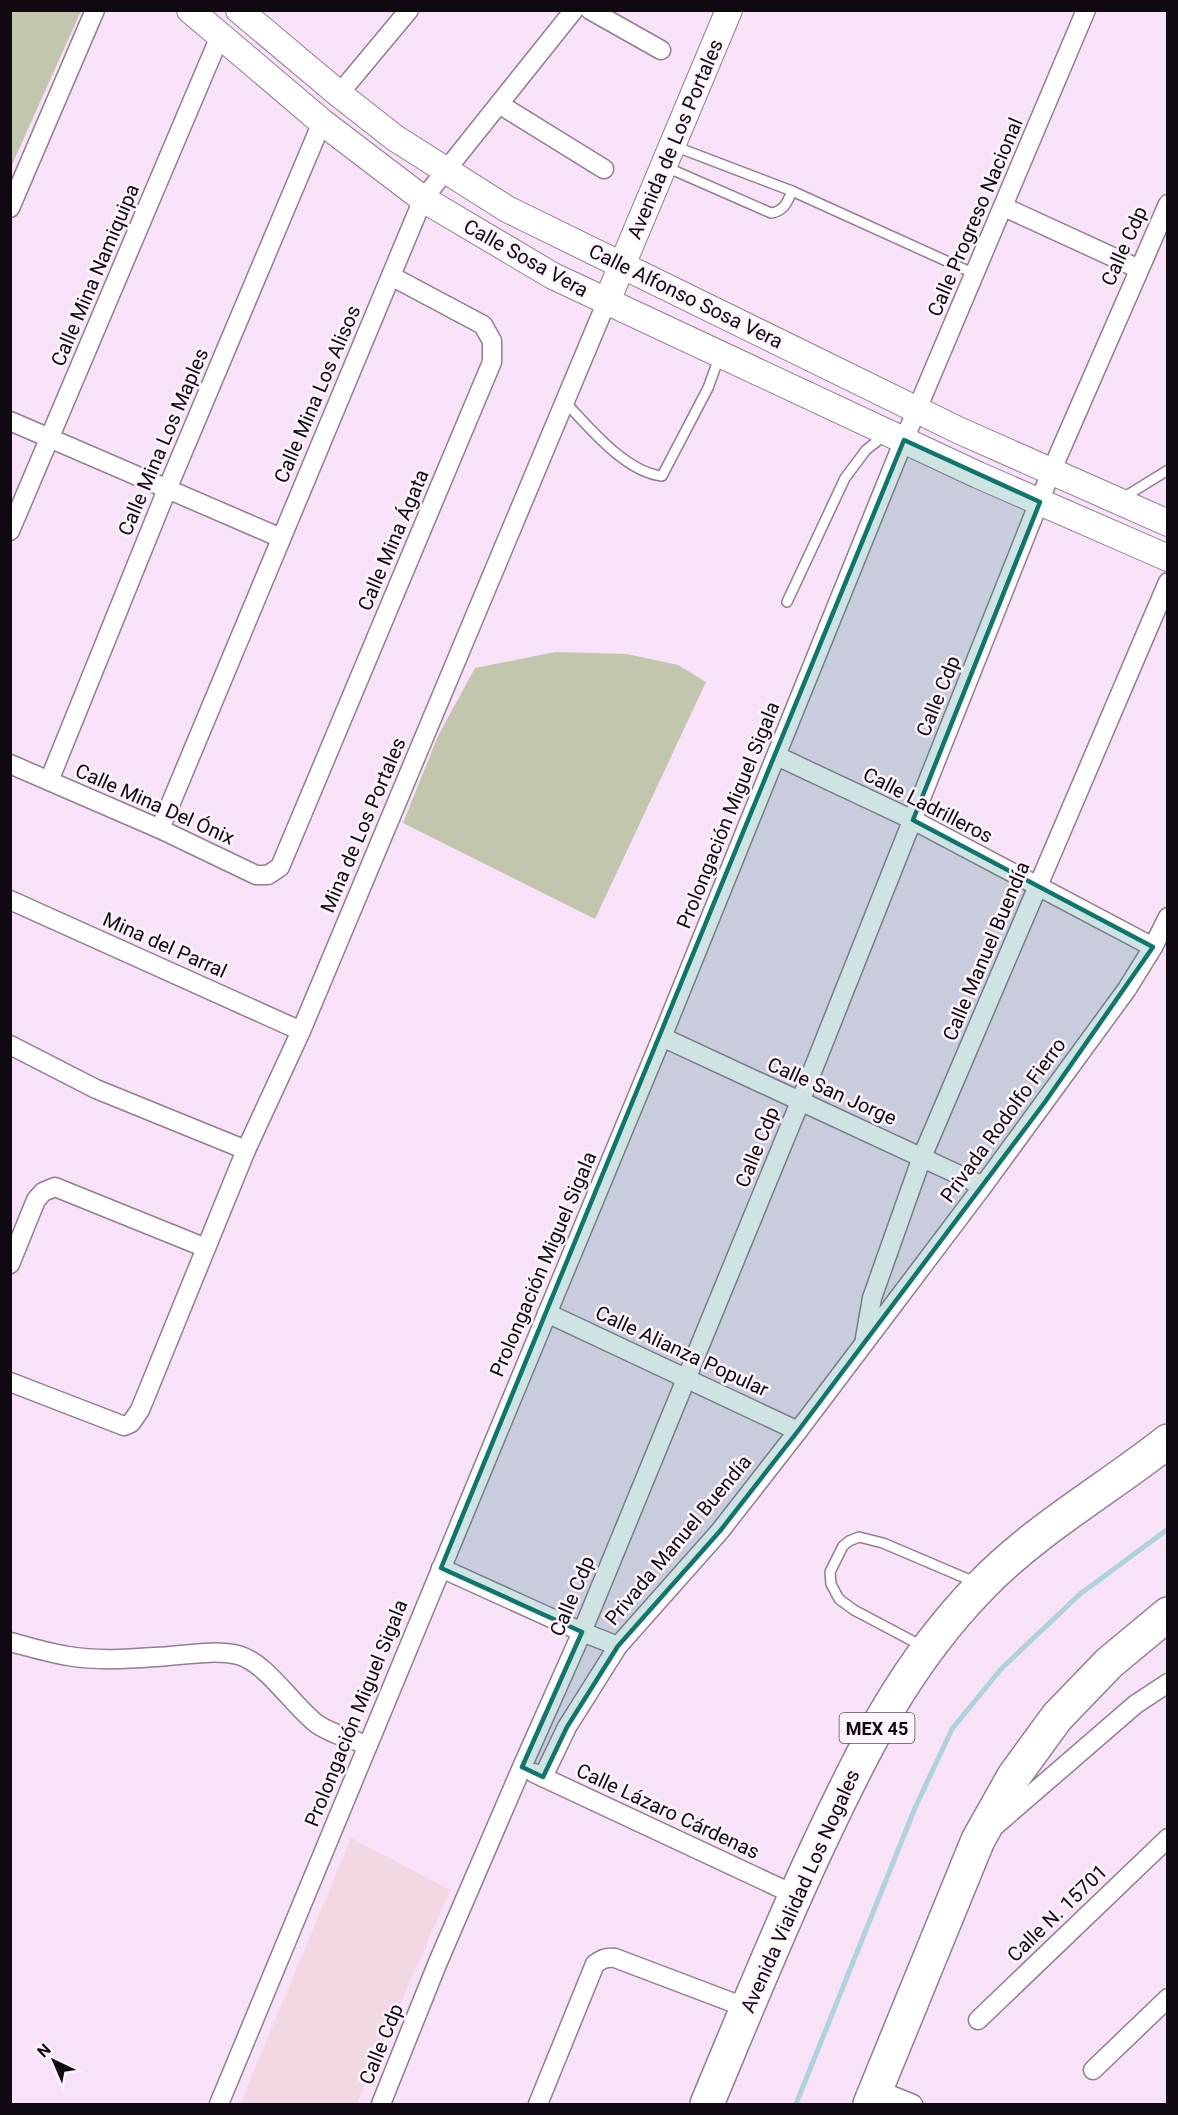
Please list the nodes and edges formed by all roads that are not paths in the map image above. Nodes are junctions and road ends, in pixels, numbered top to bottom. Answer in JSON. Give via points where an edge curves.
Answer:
{"nodes":[{"id":1,"x":95,"y":10,"type":"edge"},
{"id":2,"x":190,"y":10,"type":"edge"},
{"id":3,"x":409,"y":10,"type":"edge"},
{"id":4,"x":574,"y":10,"type":"edge"},
{"id":5,"x":590,"y":10,"type":"edge"},
{"id":6,"x":729,"y":10,"type":"edge"},
{"id":7,"x":1086,"y":10,"type":"edge"},
{"id":8,"x":241,"y":11,"type":"edge"},
{"id":9,"x":220,"y":36,"type":"junction"},
{"id":10,"x":661,"y":50,"type":"dead end"},
{"id":11,"x":339,"y":94,"type":"junction"},
{"id":12,"x":499,"y":104,"type":"junction"},
{"id":13,"x":322,"y":122,"type":"junction"},
{"id":14,"x":669,"y":155,"type":"junction"},
{"id":15,"x":604,"y":169,"type":"dead end"},
{"id":16,"x":444,"y":171,"type":"junction"},
{"id":17,"x":792,"y":191,"type":"junction"},
{"id":18,"x":423,"y":199,"type":"junction"},
{"id":19,"x":1167,"y":204,"type":"edge"},
{"id":20,"x":1004,"y":207,"type":"junction"},
{"id":21,"x":10,"y":208,"type":"edge"},
{"id":22,"x":623,"y":265,"type":"junction"},
{"id":23,"x":1139,"y":269,"type":"junction"},
{"id":24,"x":975,"y":274,"type":"junction"},
{"id":25,"x":391,"y":276,"type":"junction"},
{"id":26,"x":607,"y":301,"type":"junction"},
{"id":27,"x":720,"y":354,"type":"junction"},
{"id":28,"x":565,"y":402,"type":"junction"},
{"id":29,"x":918,"y":409,"type":"junction"},
{"id":30,"x":10,"y":421,"type":"edge"},
{"id":31,"x":896,"y":436,"type":"junction"},
{"id":32,"x":50,"y":439,"type":"junction"},
{"id":33,"x":1167,"y":470,"type":"edge"},
{"id":34,"x":1051,"y":472,"type":"junction"},
{"id":35,"x":168,"y":487,"type":"junction"},
{"id":36,"x":1118,"y":501,"type":"junction"},
{"id":37,"x":1040,"y":502,"type":"junction"},
{"id":38,"x":1167,"y":523,"type":"edge"},
{"id":39,"x":10,"y":531,"type":"edge"},
{"id":40,"x":281,"y":538,"type":"junction"},
{"id":41,"x":1167,"y":558,"type":"edge"},
{"id":42,"x":1167,"y":582,"type":"edge"},
{"id":43,"x":787,"y":602,"type":"dead end"},
{"id":44,"x":777,"y":756,"type":"junction"},
{"id":45,"x":10,"y":764,"type":"edge"},
{"id":46,"x":49,"y":781,"type":"junction"},
{"id":47,"x":913,"y":820,"type":"junction"},
{"id":48,"x":160,"y":829,"type":"junction"},
{"id":49,"x":280,"y":867,"type":"joint"},
{"id":50,"x":1037,"y":887,"type":"junction"},
{"id":51,"x":10,"y":900,"type":"edge"},
{"id":52,"x":1167,"y":917,"type":"edge"},
{"id":53,"x":1153,"y":946,"type":"junction"},
{"id":54,"x":301,"y":1031,"type":"junction"},
{"id":55,"x":662,"y":1037,"type":"junction"},
{"id":56,"x":10,"y":1045,"type":"edge"},
{"id":57,"x":800,"y":1102,"type":"junction"},
{"id":58,"x":246,"y":1150,"type":"junction"},
{"id":59,"x":922,"y":1157,"type":"junction"},
{"id":60,"x":983,"y":1186,"type":"junction"},
{"id":61,"x":206,"y":1248,"type":"junction"},
{"id":62,"x":10,"y":1264,"type":"edge"},
{"id":63,"x":546,"y":1313,"type":"junction"},
{"id":64,"x":864,"y":1343,"type":"junction"},
{"id":65,"x":687,"y":1378,"type":"junction"},
{"id":66,"x":10,"y":1382,"type":"edge"},
{"id":67,"x":798,"y":1431,"type":"junction"},
{"id":68,"x":1167,"y":1441,"type":"edge"},
{"id":69,"x":441,"y":1568,"type":"junction"},
{"id":70,"x":981,"y":1585,"type":"junction"},
{"id":71,"x":1167,"y":1614,"type":"edge"},
{"id":72,"x":582,"y":1632,"type":"junction"},
{"id":73,"x":10,"y":1642,"type":"edge"},
{"id":74,"x":618,"y":1646,"type":"junction"},
{"id":75,"x":927,"y":1648,"type":"junction"},
{"id":76,"x":1167,"y":1683,"type":"edge"},
{"id":77,"x":368,"y":1745,"type":"junction"},
{"id":78,"x":522,"y":1767,"type":"junction"},
{"id":79,"x":543,"y":1777,"type":"junction"},
{"id":80,"x":1167,"y":1838,"type":"edge"},
{"id":81,"x":978,"y":1840,"type":"junction"},
{"id":82,"x":795,"y":1895,"type":"junction"},
{"id":83,"x":1167,"y":1998,"type":"edge"},
{"id":84,"x":747,"y":2008,"type":"junction"},
{"id":85,"x":978,"y":2020,"type":"dead end"},
{"id":86,"x":1093,"y":2070,"type":"dead end"},
{"id":87,"x":873,"y":2097,"type":"edge"},
{"id":88,"x":219,"y":2104,"type":"edge"},
{"id":89,"x":381,"y":2104,"type":"edge"},
{"id":90,"x":538,"y":2104,"type":"edge"},
{"id":91,"x":707,"y":2104,"type":"edge"},
{"id":92,"x":909,"y":2104,"type":"edge"}],
"edges":[{"from":1,"to":21,"type":"street"},
{"from":2,"to":9,"type":"main road","name":"Calle Sosa Vera"},
{"from":3,"to":11,"type":"street"},
{"from":4,"to":12,"type":"street","name":"Calle Mina Los Alisos"},
{"from":5,"to":10,"type":"street"},
{"from":6,"to":14,"type":"main road","name":"Avenida de Los Portales"},
{"from":7,"to":20,"type":"street","name":"Calle Progreso Nacional"},
{"from":8,"to":11,"type":"main road","name":"Calle Alfonso Sosa Vera"},
{"from":9,"to":13,"type":"main road","name":"Calle Sosa Vera"},
{"from":9,"to":32,"type":"street","name":"Calle Mina Namiquipa"},
{"from":11,"to":16,"type":"main road","name":"Calle Alfonso Sosa Vera"},
{"from":12,"to":15,"type":"street"},
{"from":12,"to":16,"type":"street","name":"Calle Mina Los Alisos"},
{"from":13,"to":18,"type":"main road","name":"Calle Sosa Vera"},
{"from":13,"to":35,"type":"street","name":"Calle Mina Los Maples"},
{"from":14,"to":17,"type":"lane"},
{"from":14,"to":17,"type":"lane","via":[[771,213],[786,205]]},
{"from":14,"to":22,"type":"main road","name":"Avenida de Los Portales"},
{"from":16,"to":18,"type":"street","name":"Calle Mina Los Alisos"},
{"from":16,"to":22,"type":"main road","name":"Calle Alfonso Sosa Vera","via":[[507,209]]},
{"from":17,"to":24,"type":"lane"},
{"from":18,"to":25,"type":"street","name":"Calle Mina Los Alisos"},
{"from":18,"to":26,"type":"main road","name":"Calle Sosa Vera","via":[[553,276]]},
{"from":19,"to":23,"type":"street","name":"Calle Cdp"},
{"from":20,"to":23,"type":"street"},
{"from":20,"to":24,"type":"street","name":"Calle Progreso Nacional"},
{"from":22,"to":26,"type":"main road","name":"Avenida de Los Portales"},
{"from":22,"to":29,"type":"main road","name":"Calle Alfonso Sosa Vera"},
{"from":23,"to":34,"type":"street","name":"Calle Cdp"},
{"from":24,"to":29,"type":"street","name":"Calle Progreso Nacional"},
{"from":25,"to":40,"type":"street","name":"Calle Mina Los Alisos"},
{"from":25,"to":49,"type":"street","name":"Calle Mina Ágata","via":[[483,326],[492,341],[492,362]]},
{"from":26,"to":27,"type":"main road","name":"Calle Sosa Vera"},
{"from":26,"to":28,"type":"street","name":"Mina de Los Portales"},
{"from":27,"to":28,"type":"lane","via":[[708,388],[662,476],[620,457]]},
{"from":27,"to":31,"type":"main road","name":"Calle Sosa Vera"},
{"from":28,"to":54,"type":"street","name":"Mina de Los Portales"},
{"from":29,"to":31,"type":"street","name":"Calle Progreso Nacional"},
{"from":29,"to":34,"type":"main road","name":"Calle Alfonso Sosa Vera"},
{"from":30,"to":32,"type":"street"},
{"from":31,"to":37,"type":"main road"},
{"from":31,"to":43,"type":"lane","via":[[866,450],[845,478]]},
{"from":31,"to":44,"type":"street","name":"Prolongación Miguel Sigala"},
{"from":32,"to":35,"type":"street"},
{"from":32,"to":39,"type":"street","name":"Calle Mina Namiquipa"},
{"from":33,"to":36,"type":"lane"},
{"from":34,"to":36,"type":"main road","name":"Calle Alfonso Sosa Vera"},
{"from":34,"to":37,"type":"street","name":"Calle Cdp"},
{"from":35,"to":40,"type":"street"},
{"from":35,"to":46,"type":"street","name":"Calle Mina Los Maples"},
{"from":36,"to":38,"type":"main road","name":"Calle Alfonso Sosa Vera"},
{"from":37,"to":41,"type":"main road"},
{"from":37,"to":47,"type":"street","name":"Calle Cdp"},
{"from":40,"to":48,"type":"street","name":"Calle Mina Los Alisos"},
{"from":42,"to":50,"type":"street","name":"Calle Manuel Buendía"},
{"from":44,"to":47,"type":"street","name":"Calle Ladrilleros"},
{"from":44,"to":55,"type":"street","name":"Prolongación Miguel Sigala"},
{"from":45,"to":46,"type":"street","name":"Calle Mina Del Ónix"},
{"from":46,"to":48,"type":"street","name":"Calle Mina Del Ónix"},
{"from":47,"to":50,"type":"street","name":"Calle Ladrilleros"},
{"from":47,"to":57,"type":"street","name":"Calle Cdp"},
{"from":48,"to":49,"type":"street","name":"Calle Mina Del Ónix","via":[[256,875],[268,875]]},
{"from":50,"to":53,"type":"street","name":"Calle Ladrilleros"},
{"from":50,"to":59,"type":"street","name":"Calle Manuel Buendía"},
{"from":51,"to":54,"type":"street","name":"Mina del Parral"},
{"from":52,"to":53,"type":"street","name":"Privada Rodolfo Fierro"},
{"from":53,"to":60,"type":"street","name":"Privada Rodolfo Fierro","via":[[1127,989]]},
{"from":54,"to":58,"type":"street","name":"Mina de Los Portales"},
{"from":55,"to":57,"type":"street","name":"Calle San Jorge"},
{"from":55,"to":63,"type":"street","name":"Prolongación Miguel Sigala"},
{"from":56,"to":58,"type":"street","via":[[96,1089]]},
{"from":57,"to":59,"type":"street","name":"Calle San Jorge"},
{"from":57,"to":65,"type":"street","name":"Calle Cdp"},
{"from":58,"to":61,"type":"street","name":"Mina de Los Portales"},
{"from":59,"to":60,"type":"street","name":"Calle San Jorge"},
{"from":59,"to":64,"type":"street","name":"Calle Manuel Buendía","via":[[872,1299]]},
{"from":60,"to":64,"type":"street","name":"Privada Rodolfo Fierro"},
{"from":61,"to":62,"type":"street","via":[[55,1187],[36,1200]]},
{"from":61,"to":66,"type":"street","name":"Mina de Los Portales","via":[[140,1410],[131,1423],[124,1426]]},
{"from":63,"to":65,"type":"street","name":"Calle Alianza Popular"},
{"from":63,"to":69,"type":"street","name":"Prolongación Miguel Sigala"},
{"from":64,"to":67,"type":"street","name":"Privada Manuel Buendía"},
{"from":65,"to":67,"type":"street","name":"Calle Alianza Popular"},
{"from":65,"to":72,"type":"street","name":"Calle Cdp"},
{"from":67,"to":74,"type":"street","name":"Privada Manuel Buendía","via":[[720,1531]]},
{"from":68,"to":70,"type":"highway","name":"Avenida Vialidad Los Nogales","number":"MEX 45","via":[[1030,1543]]},
{"from":69,"to":72,"type":"street"},
{"from":69,"to":77,"type":"street","name":"Prolongación Miguel Sigala"},
{"from":70,"to":75,"type":"highway","name":"Avenida Vialidad Los Nogales","number":"MEX 45"},
{"from":70,"to":75,"type":"lane","via":[[859,1537],[843,1546],[830,1572],[839,1599]]},
{"from":71,"to":81,"type":"highway","via":[[1109,1663],[1057,1717],[1014,1776]]},
{"from":72,"to":74,"type":"street"},
{"from":72,"to":78,"type":"street","name":"Calle Cdp"},
{"from":73,"to":77,"type":"street","via":[[69,1657],[111,1659],[222,1653],[240,1656],[276,1683],[317,1723]]},
{"from":74,"to":79,"type":"street","name":"Privada Manuel Buendía","via":[[567,1727]]},
{"from":75,"to":82,"type":"highway","name":"Avenida Vialidad Los Nogales","number":"MEX 45","via":[[897,1691],[856,1765]]},
{"from":76,"to":81,"type":"street","via":[[1136,1704]]},
{"from":77,"to":88,"type":"street","name":"Prolongación Miguel Sigala"},
{"from":78,"to":79,"type":"street","name":"Calle Lázaro Cárdenas"},
{"from":78,"to":89,"type":"street","name":"Calle Cdp"},
{"from":79,"to":82,"type":"street","name":"Calle Lázaro Cárdenas"},
{"from":80,"to":85,"type":"street","name":"Calle N. 15701"},
{"from":81,"to":87,"type":"highway"},
{"from":82,"to":84,"type":"highway","name":"Avenida Vialidad Los Nogales","number":"MEX 45"},
{"from":83,"to":86,"type":"street"},
{"from":84,"to":90,"type":"street","via":[[615,1958],[601,1960],[595,1964]]},
{"from":84,"to":91,"type":"highway","name":"Avenida Vialidad Los Nogales","number":"MEX 45"},
{"from":87,"to":92,"type":"street"}]}
